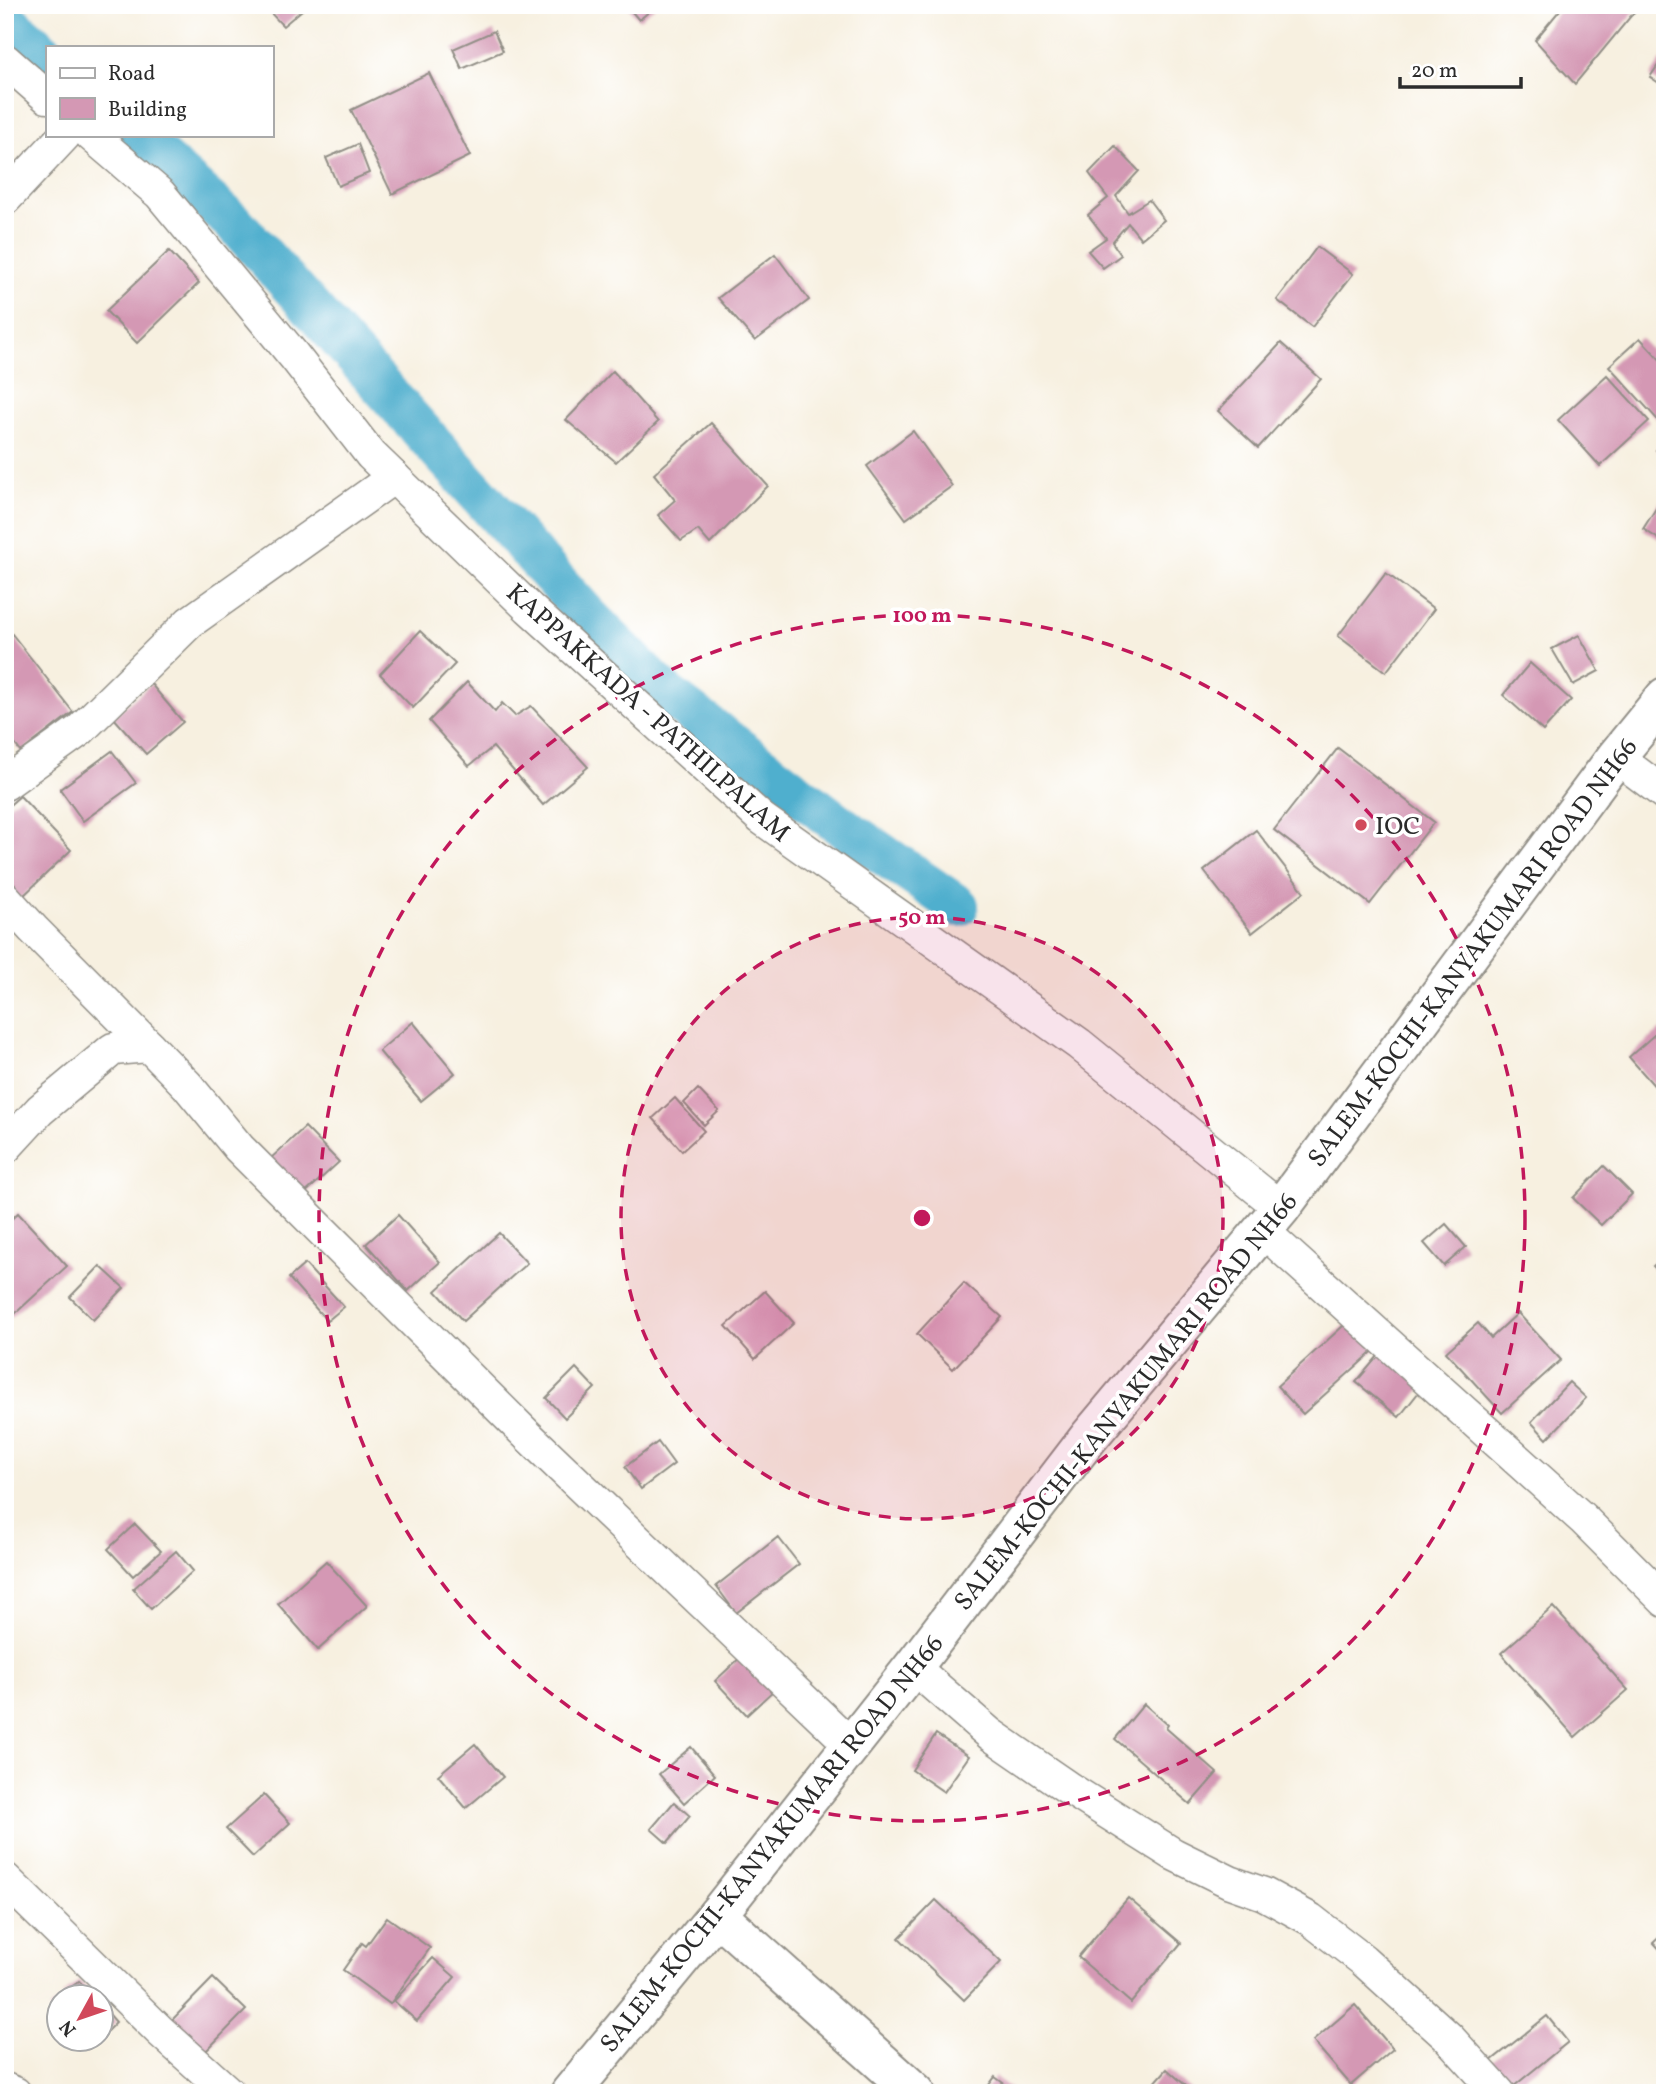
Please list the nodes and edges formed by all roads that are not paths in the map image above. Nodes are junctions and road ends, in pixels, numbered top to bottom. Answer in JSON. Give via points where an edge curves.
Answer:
{"nodes":[{"id":1,"x":5,"y":60,"type":"edge"},
{"id":2,"x":46,"y":96,"type":"edge"},
{"id":3,"x":64,"y":136,"type":"edge"},
{"id":4,"x":93,"y":136,"type":"edge"},
{"id":5,"x":5,"y":199,"type":"edge"},
{"id":6,"x":394,"y":477,"type":"junction"},
{"id":7,"x":1665,"y":697,"type":"edge"},
{"id":8,"x":1616,"y":757,"type":"junction"},
{"id":9,"x":5,"y":784,"type":"edge"},
{"id":10,"x":1665,"y":794,"type":"edge"},
{"id":11,"x":5,"y":898,"type":"edge"},
{"id":12,"x":149,"y":1046,"type":"junction"},
{"id":13,"x":5,"y":1148,"type":"edge"},
{"id":14,"x":1272,"y":1220,"type":"junction"},
{"id":15,"x":1665,"y":1601,"type":"edge"},
{"id":16,"x":913,"y":1667,"type":"junction"},
{"id":17,"x":850,"y":1744,"type":"junction"},
{"id":18,"x":5,"y":1879,"type":"edge"},
{"id":19,"x":717,"y":1915,"type":"junction"},
{"id":20,"x":5,"y":2089,"type":"edge"},
{"id":21,"x":15,"y":2093,"type":"edge"},
{"id":22,"x":229,"y":2093,"type":"edge"},
{"id":23,"x":570,"y":2093,"type":"edge"},
{"id":24,"x":916,"y":2093,"type":"edge"},
{"id":25,"x":1499,"y":2093,"type":"edge"}],
"edges":[{"from":1,"to":2,"type":"street"},
{"from":3,"to":5,"type":"street"},
{"from":4,"to":6,"type":"street","name":"KAPPAKKADA - PATHILPALAM","via":[[160,194],[371,455]]},
{"from":6,"to":9,"type":"street","via":[[190,622],[80,730]]},
{"from":6,"to":14,"type":"street","name":"KAPPAKKADA - PATHILPALAM","via":[[529,608],[761,818],[1079,1044]]},
{"from":7,"to":8,"type":"main road","name":"SALEM-KOCHI-KANYAKUMARI ROAD NH66"},
{"from":8,"to":10,"type":"street"},
{"from":8,"to":14,"type":"main road","name":"SALEM-KOCHI-KANYAKUMARI ROAD NH66"},
{"from":11,"to":12,"type":"street"},
{"from":12,"to":13,"type":"street","via":[[113,1049],[40,1110]]},
{"from":12,"to":17,"type":"street","via":[[239,1148],[516,1424]]},
{"from":14,"to":15,"type":"street","name":"KAPPAKKADA - PATHILPALAM"},
{"from":14,"to":16,"type":"main road","name":"SALEM-KOCHI-KANYAKUMARI ROAD NH66","via":[[1089,1437]]},
{"from":16,"to":17,"type":"main road","name":"SALEM-KOCHI-KANYAKUMARI ROAD NH66"},
{"from":16,"to":25,"type":"street","via":[[990,1734],[1067,1787],[1174,1854],[1310,1919],[1449,2038]]},
{"from":17,"to":19,"type":"main road","name":"SALEM-KOCHI-KANYAKUMARI ROAD NH66"},
{"from":18,"to":22,"type":"street"},
{"from":19,"to":23,"type":"main road","name":"SALEM-KOCHI-KANYAKUMARI ROAD NH66"},
{"from":19,"to":24,"type":"main road"},
{"from":20,"to":21,"type":"street"}]}
